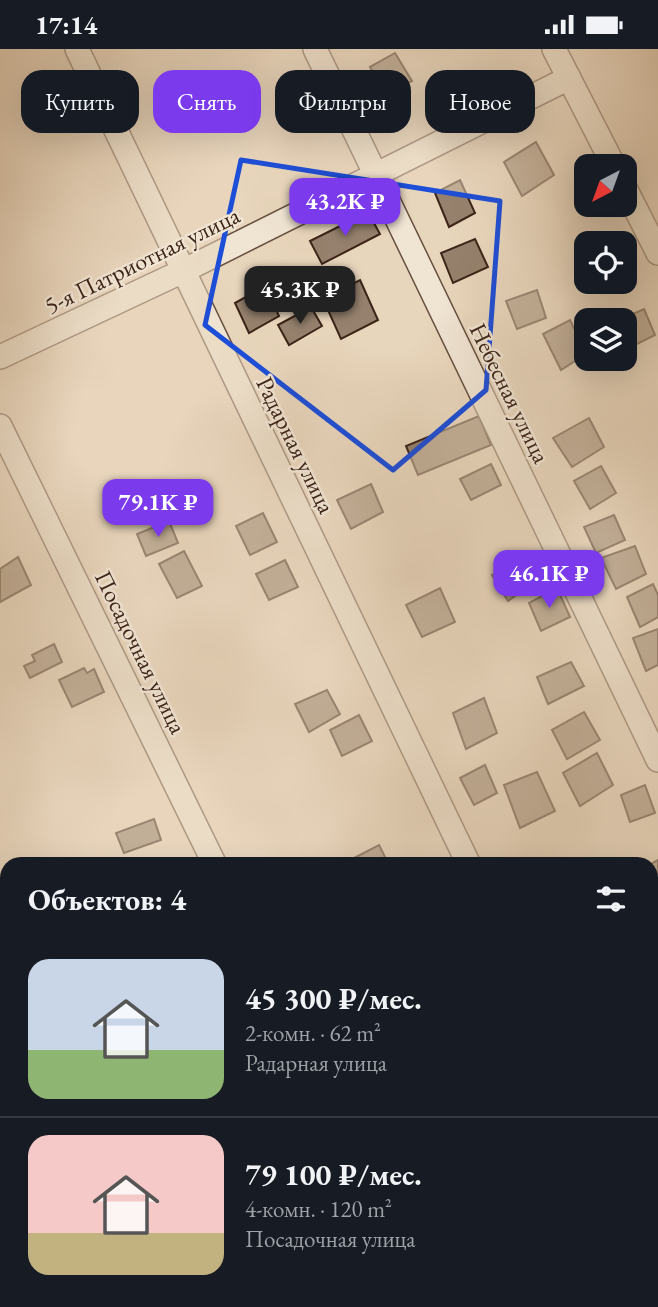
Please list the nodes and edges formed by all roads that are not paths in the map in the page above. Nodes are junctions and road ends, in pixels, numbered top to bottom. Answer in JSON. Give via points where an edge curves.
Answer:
{"nodes":[{"id":1,"x":77,"y":49,"type":"edge"},
{"id":2,"x":315,"y":49,"type":"edge"},
{"id":3,"x":554,"y":49,"type":"edge"},
{"id":4,"x":569,"y":78,"type":"junction"},
{"id":5,"x":608,"y":154,"type":"edge"},
{"id":6,"x":376,"y":175,"type":"junction"},
{"id":7,"x":637,"y":212,"type":"edge"},
{"id":8,"x":658,"y":253,"type":"edge"},
{"id":9,"x":183,"y":271,"type":"junction"},
{"id":10,"x":0,"y":357,"type":"edge"},
{"id":11,"x":0,"y":426,"type":"edge"},
{"id":12,"x":658,"y":760,"type":"edge"},
{"id":13,"x":211,"y":857,"type":"edge"},
{"id":14,"x":464,"y":857,"type":"edge"}],
"edges":[{"from":1,"to":9,"type":"street","name":"Радарная улица"},
{"from":2,"to":6,"type":"street","name":"Небесная улица"},
{"from":3,"to":4,"type":"street"},
{"from":4,"to":5,"type":"street"},
{"from":4,"to":6,"type":"street","name":"5-я Патриотная улица"},
{"from":6,"to":9,"type":"street","name":"5-я Патриотная улица"},
{"from":6,"to":12,"type":"street","name":"Небесная улица"},
{"from":7,"to":8,"type":"street"},
{"from":9,"to":10,"type":"street","name":"5-я Патриотная улица"},
{"from":9,"to":14,"type":"street","name":"Радарная улица"},
{"from":11,"to":13,"type":"street","name":"Посадочная улица"}]}
